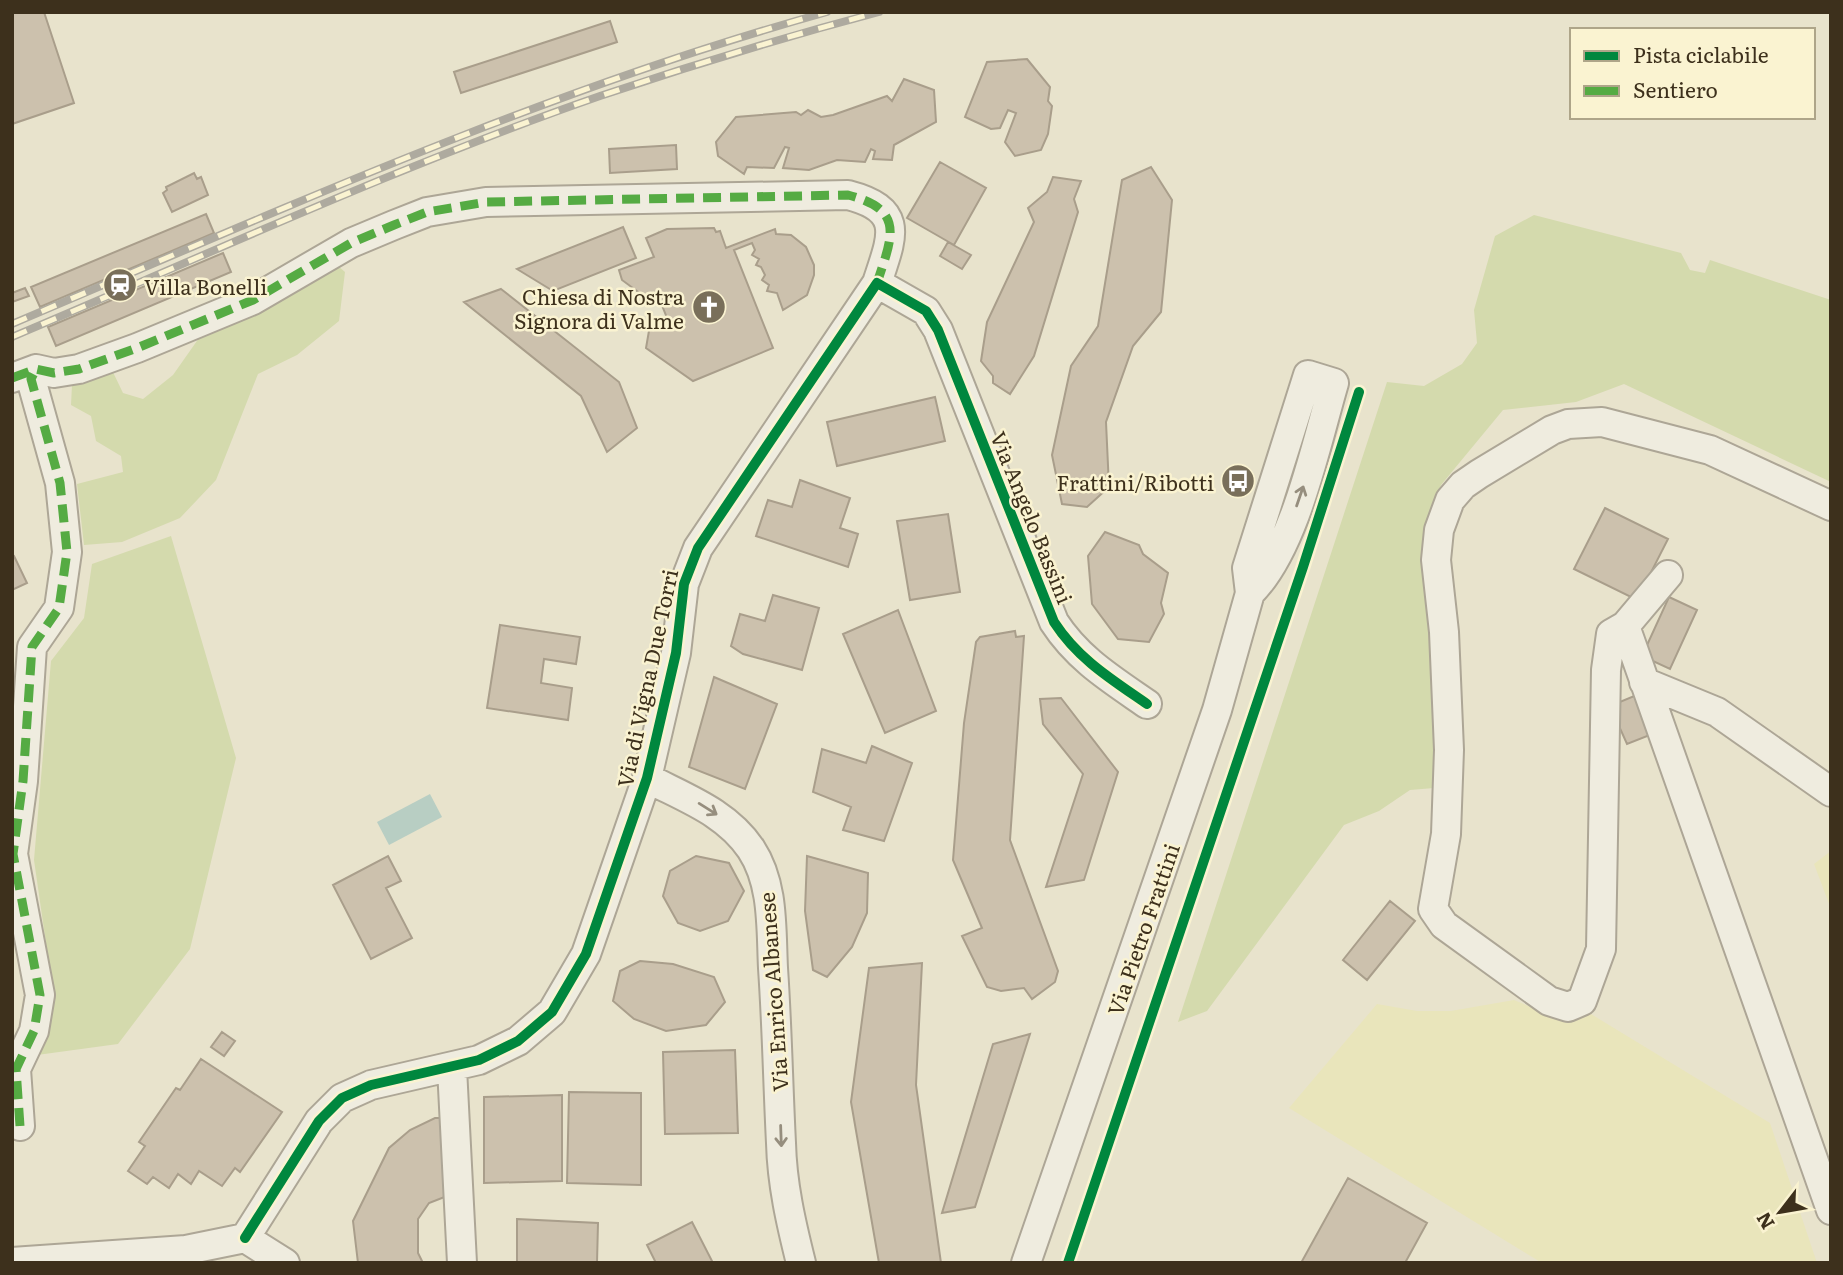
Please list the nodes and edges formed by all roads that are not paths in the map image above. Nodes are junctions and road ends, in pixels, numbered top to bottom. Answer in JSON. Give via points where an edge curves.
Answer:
{"nodes":[{"id":1,"x":877,"y":283,"type":"junction"},
{"id":2,"x":24,"y":374,"type":"edge"},
{"id":3,"x":1831,"y":506,"type":"edge"},
{"id":4,"x":1668,"y":575,"type":"dead end"},
{"id":5,"x":1250,"y":593,"type":"junction"},
{"id":6,"x":1625,"y":626,"type":"junction"},
{"id":7,"x":1644,"y":682,"type":"junction"},
{"id":8,"x":1147,"y":704,"type":"dead end"},
{"id":9,"x":647,"y":778,"type":"junction"},
{"id":10,"x":1831,"y":792,"type":"edge"},
{"id":11,"x":452,"y":1068,"type":"junction"},
{"id":12,"x":20,"y":1126,"type":"dead end"},
{"id":13,"x":1831,"y":1210,"type":"edge"},
{"id":14,"x":245,"y":1238,"type":"junction"},
{"id":15,"x":12,"y":1262,"type":"edge"},
{"id":16,"x":285,"y":1263,"type":"edge"},
{"id":17,"x":462,"y":1263,"type":"edge"},
{"id":18,"x":801,"y":1263,"type":"edge"},
{"id":19,"x":1026,"y":1263,"type":"edge"}],
"edges":[{"from":1,"to":2,"type":"street","name":"Via di Vigna Due Torri","via":[[891,240],[887,215],[868,200],[848,195],[486,202],[427,212],[394,225],[351,243],[253,300],[137,348],[79,369]]},
{"from":1,"to":8,"type":"street","name":"Via Angelo Bassini","via":[[926,311],[938,330],[1054,622],[1068,644],[1087,663]]},
{"from":1,"to":9,"type":"street","name":"Via di Vigna Due Torri","via":[[698,548],[684,584],[676,653]]},
{"from":2,"to":12,"type":"street","via":[[31,380],[60,483],[67,552],[59,608],[32,647],[13,854],[40,995],[34,1031],[16,1069]]},
{"from":3,"to":6,"type":"street","via":[[1710,450],[1584,421],[1537,438],[1463,485],[1450,500],[1439,530],[1436,560],[1449,750],[1446,834],[1433,909],[1444,925],[1505,970],[1549,1001],[1568,1006],[1583,1001],[1601,948],[1606,670],[1611,634]]},
{"from":4,"to":6,"type":"street"},
{"from":5,"to":5,"type":"street","name":"Via Pietro Frattini","one_way":true,"via":[[1266,576],[1294,510],[1335,383],[1308,374],[1247,568]]},
{"from":5,"to":19,"type":"street","name":"Via Pietro Frattini","via":[[1212,723]]},
{"from":6,"to":7,"type":"street"},
{"from":7,"to":10,"type":"street","via":[[1717,712]]},
{"from":7,"to":13,"type":"street"},
{"from":9,"to":11,"type":"street","name":"Via di Vigna Due Torri","via":[[586,954],[551,1013],[518,1041]]},
{"from":9,"to":18,"type":"street","name":"Via Enrico Albanese","one_way":true,"via":[[722,818],[739,833],[761,869],[770,908],[781,1145],[788,1211]]},
{"from":11,"to":14,"type":"street","name":"Via di Vigna Due Torri","via":[[371,1085],[342,1098],[319,1121]]},
{"from":11,"to":17,"type":"street"},
{"from":14,"to":15,"type":"street","via":[[187,1250]]},
{"from":14,"to":16,"type":"street"}]}
